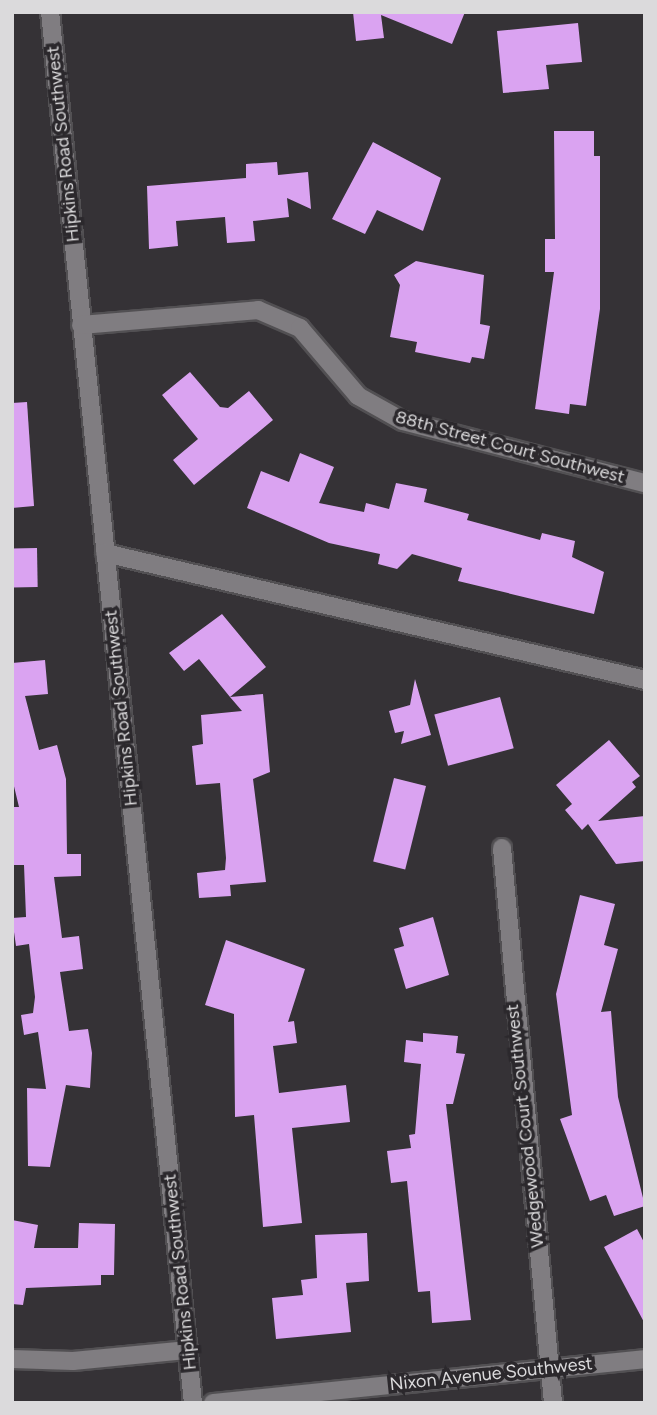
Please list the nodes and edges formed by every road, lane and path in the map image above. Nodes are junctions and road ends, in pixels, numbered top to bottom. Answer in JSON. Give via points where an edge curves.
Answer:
{"nodes":[{"id":1,"x":50,"y":12,"type":"edge"},
{"id":2,"x":81,"y":325,"type":"junction"},
{"id":3,"x":645,"y":483,"type":"edge"},
{"id":4,"x":105,"y":553,"type":"junction"},
{"id":5,"x":645,"y":680,"type":"edge"},
{"id":6,"x":502,"y":848,"type":"dead end"},
{"id":7,"x":188,"y":1350,"type":"junction"},
{"id":8,"x":12,"y":1359,"type":"edge"},
{"id":9,"x":645,"y":1359,"type":"edge"},
{"id":10,"x":550,"y":1367,"type":"junction"},
{"id":11,"x":193,"y":1403,"type":"edge"},
{"id":12,"x":213,"y":1403,"type":"edge"},
{"id":13,"x":553,"y":1403,"type":"edge"}],
"edges":[{"from":1,"to":2,"type":"street","name":"Hipkins Road Southwest"},
{"from":2,"to":3,"type":"street","name":"88th Street Court Southwest","via":[[258,310],[300,328],[358,396],[403,421]]},
{"from":2,"to":4,"type":"street","name":"Hipkins Road Southwest"},
{"from":4,"to":5,"type":"street"},
{"from":4,"to":7,"type":"street","name":"Hipkins Road Southwest"},
{"from":6,"to":10,"type":"street","name":"Wedgewood Court Southwest"},
{"from":7,"to":8,"type":"street","via":[[73,1361]]},
{"from":7,"to":11,"type":"street","name":"Hipkins Road Southwest"},
{"from":9,"to":10,"type":"street","name":"Nixon Avenue Southwest"},
{"from":10,"to":12,"type":"street","name":"Nixon Avenue Southwest"},
{"from":10,"to":13,"type":"street","name":"Wedgewood Court Southwest"}]}
